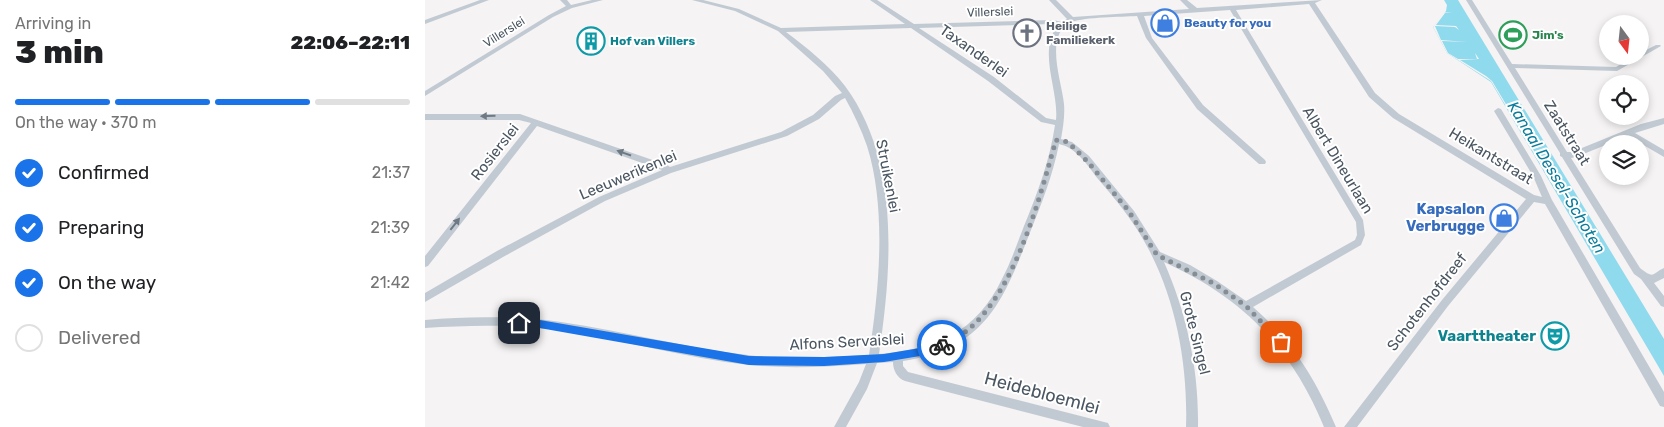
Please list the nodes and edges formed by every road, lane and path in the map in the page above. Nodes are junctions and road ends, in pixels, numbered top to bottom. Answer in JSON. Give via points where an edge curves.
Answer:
{"nodes":[{"id":1,"x":486,"y":0,"type":"edge"},
{"id":2,"x":563,"y":0,"type":"edge"},
{"id":3,"x":600,"y":0,"type":"edge"},
{"id":4,"x":695,"y":0,"type":"edge"},
{"id":5,"x":873,"y":0,"type":"edge"},
{"id":6,"x":1052,"y":0,"type":"edge"},
{"id":7,"x":1183,"y":0,"type":"edge"},
{"id":8,"x":1469,"y":0,"type":"edge"},
{"id":9,"x":1315,"y":1,"type":"edge"},
{"id":10,"x":570,"y":7,"type":"junction"},
{"id":11,"x":1232,"y":8,"type":"junction"},
{"id":12,"x":1195,"y":10,"type":"junction"},
{"id":13,"x":1140,"y":14,"type":"junction"},
{"id":14,"x":1071,"y":19,"type":"junction"},
{"id":15,"x":425,"y":22,"type":"edge"},
{"id":16,"x":1062,"y":24,"type":"junction"},
{"id":17,"x":914,"y":26,"type":"junction"},
{"id":18,"x":780,"y":30,"type":"junction"},
{"id":19,"x":1657,"y":46,"type":"dead end"},
{"id":20,"x":1509,"y":66,"type":"junction"},
{"id":21,"x":425,"y":94,"type":"edge"},
{"id":22,"x":847,"y":94,"type":"junction"},
{"id":23,"x":1498,"y":111,"type":"dead end"},
{"id":24,"x":425,"y":117,"type":"edge"},
{"id":25,"x":1664,"y":121,"type":"edge"},
{"id":26,"x":535,"y":122,"type":"junction"},
{"id":27,"x":1059,"y":123,"type":"junction"},
{"id":28,"x":1628,"y":132,"type":"junction"},
{"id":29,"x":1056,"y":140,"type":"junction"},
{"id":30,"x":1563,"y":154,"type":"junction"},
{"id":31,"x":1664,"y":154,"type":"edge"},
{"id":32,"x":1262,"y":162,"type":"dead end"},
{"id":33,"x":668,"y":171,"type":"junction"},
{"id":34,"x":1532,"y":198,"type":"junction"},
{"id":35,"x":1548,"y":201,"type":"junction"},
{"id":36,"x":1157,"y":255,"type":"junction"},
{"id":37,"x":425,"y":263,"type":"edge"},
{"id":38,"x":1664,"y":272,"type":"edge"},
{"id":39,"x":1645,"y":278,"type":"junction"},
{"id":40,"x":425,"y":298,"type":"edge"},
{"id":41,"x":1664,"y":303,"type":"edge"},
{"id":42,"x":1246,"y":306,"type":"junction"},
{"id":43,"x":425,"y":324,"type":"edge"},
{"id":44,"x":897,"y":356,"type":"junction"},
{"id":45,"x":873,"y":359,"type":"junction"},
{"id":46,"x":1664,"y":402,"type":"edge"},
{"id":47,"x":840,"y":427,"type":"edge"},
{"id":48,"x":1104,"y":427,"type":"edge"},
{"id":49,"x":1192,"y":427,"type":"edge"},
{"id":50,"x":1330,"y":427,"type":"edge"},
{"id":51,"x":1350,"y":427,"type":"edge"}],
"edges":[{"from":1,"to":15,"type":"street"},
{"from":2,"to":10,"type":"street"},
{"from":3,"to":10,"type":"street","name":"Villerslei"},
{"from":4,"to":18,"type":"street","name":"Villerslei","via":[[737,10]]},
{"from":5,"to":17,"type":"street","name":"Taxanderlei"},
{"from":6,"to":14,"type":"street"},
{"from":7,"to":12,"type":"street"},
{"from":8,"to":20,"type":"street","name":"Zaatstraat"},
{"from":9,"to":11,"type":"street"},
{"from":9,"to":34,"type":"street","name":"Heikantstraat","via":[[1381,105]]},
{"from":10,"to":21,"type":"street","name":"Villerslei"},
{"from":11,"to":12,"type":"street"},
{"from":11,"to":42,"type":"street","name":"Albert Dineurlaan","via":[[1362,229],[1359,242]]},
{"from":12,"to":13,"type":"street"},
{"from":13,"to":14,"type":"street"},
{"from":13,"to":32,"type":"street","via":[[1149,38],[1200,107]]},
{"from":14,"to":16,"type":"street"},
{"from":16,"to":17,"type":"street","name":"Villerslei"},
{"from":16,"to":27,"type":"street","name":"Alfons Servaislei","via":[[1052,48],[1059,96]]},
{"from":17,"to":18,"type":"street","name":"Villerslei"},
{"from":17,"to":27,"type":"street","name":"Taxanderlei","via":[[1044,120]]},
{"from":18,"to":22,"type":"street","name":"Struikenlei","via":[[833,76]]},
{"from":19,"to":20,"type":"street","via":[[1617,70]]},
{"from":20,"to":30,"type":"street","name":"Zaatstraat"},
{"from":22,"to":33,"type":"street","name":"Leeuwerikenlei","via":[[816,117],[784,134]]},
{"from":22,"to":45,"type":"street","name":"Struikenlei","via":[[868,138],[881,199],[883,280]]},
{"from":23,"to":35,"type":"street","via":[[1537,176]]},
{"from":26,"to":24,"type":"street","name":"Rosierslei","one_way":true,"via":[[508,116]]},
{"from":25,"to":28,"type":"street"},
{"from":33,"to":26,"type":"street","one_way":true,"via":[[664,166]]},
{"from":37,"to":26,"type":"street","name":"Rosierslei","one_way":true},
{"from":27,"to":29,"type":"street","name":"Alfons Servaislei"},
{"from":28,"to":30,"type":"street","via":[[1573,155]]},
{"from":28,"to":31,"type":"street"},
{"from":29,"to":36,"type":"street","name":"Grote Singel","via":[[1068,142],[1088,162],[1128,210]]},
{"from":29,"to":44,"type":"street","name":"Alfons Servaislei","via":[[1033,214],[1007,281],[995,301],[976,323],[951,342]]},
{"from":30,"to":39,"type":"street","name":"Zaatstraat","via":[[1637,271]]},
{"from":33,"to":40,"type":"street","name":"Leeuwerikenlei","via":[[571,214]]},
{"from":34,"to":35,"type":"street","name":"Heikantstraat"},
{"from":34,"to":51,"type":"street","name":"Schotenhofdreef"},
{"from":35,"to":46,"type":"street"},
{"from":36,"to":42,"type":"street","via":[[1213,283]]},
{"from":36,"to":49,"type":"street","name":"Grote Singel","via":[[1172,296],[1190,366],[1194,406]]},
{"from":38,"to":39,"type":"street","via":[[1660,278]]},
{"from":39,"to":41,"type":"street","name":"Zaatstraat"},
{"from":42,"to":50,"type":"street","via":[[1292,354],[1312,384]]},
{"from":43,"to":45,"type":"street","name":"Alfons Servaislei","via":[[534,323],[749,360],[824,362]]},
{"from":44,"to":45,"type":"street","name":"Alfons Servaislei"},
{"from":44,"to":48,"type":"street","name":"Heidebloemlei","via":[[898,368],[905,376]]},
{"from":45,"to":47,"type":"street","name":"Struikenlei","via":[[860,392]]}]}
